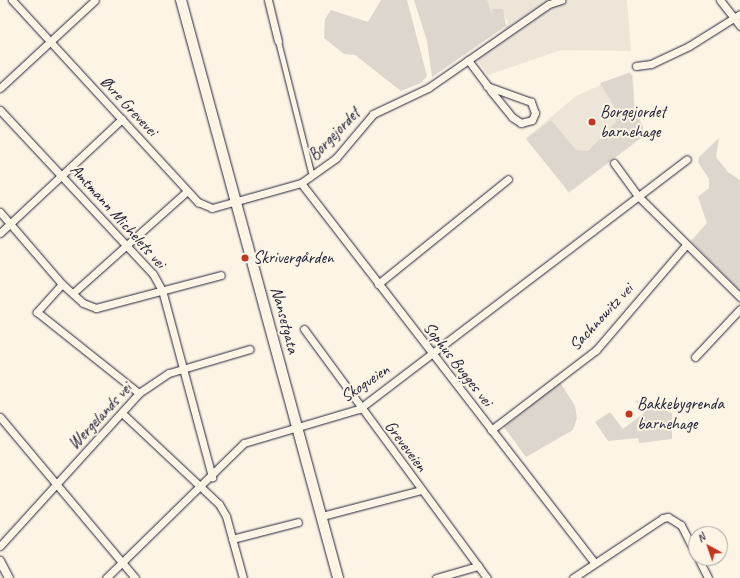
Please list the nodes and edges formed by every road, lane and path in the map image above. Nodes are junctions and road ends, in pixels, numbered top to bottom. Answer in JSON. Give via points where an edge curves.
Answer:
{"nodes":[{"id":1,"x":12,"y":0,"type":"edge"},
{"id":2,"x":95,"y":0,"type":"edge"},
{"id":3,"x":181,"y":0,"type":"edge"},
{"id":4,"x":268,"y":0,"type":"edge"},
{"id":5,"x":560,"y":0,"type":"edge"},
{"id":6,"x":720,"y":0,"type":"edge"},
{"id":7,"x":740,"y":14,"type":"edge"},
{"id":8,"x":734,"y":18,"type":"junction"},
{"id":9,"x":740,"y":26,"type":"edge"},
{"id":10,"x":278,"y":41,"type":"joint"},
{"id":11,"x":50,"y":42,"type":"junction"},
{"id":12,"x":468,"y":60,"type":"junction"},
{"id":13,"x":636,"y":66,"type":"dead end"},
{"id":14,"x":488,"y":86,"type":"junction"},
{"id":15,"x":0,"y":88,"type":"edge"},
{"id":16,"x":0,"y":110,"type":"edge"},
{"id":17,"x":122,"y":119,"type":"junction"},
{"id":18,"x":687,"y":160,"type":"dead end"},
{"id":19,"x":614,"y":163,"type":"dead end"},
{"id":20,"x":311,"y":172,"type":"dead end"},
{"id":21,"x":61,"y":176,"type":"junction"},
{"id":22,"x":508,"y":179,"type":"dead end"},
{"id":23,"x":301,"y":183,"type":"junction"},
{"id":24,"x":187,"y":191,"type":"junction"},
{"id":25,"x":638,"y":196,"type":"junction"},
{"id":26,"x":236,"y":202,"type":"junction"},
{"id":27,"x":0,"y":212,"type":"edge"},
{"id":28,"x":10,"y":223,"type":"junction"},
{"id":29,"x":0,"y":233,"type":"edge"},
{"id":30,"x":125,"y":245,"type":"junction"},
{"id":31,"x":686,"y":245,"type":"junction"},
{"id":32,"x":221,"y":275,"type":"dead end"},
{"id":33,"x":62,"y":284,"type":"junction"},
{"id":34,"x":378,"y":284,"type":"junction"},
{"id":35,"x":162,"y":290,"type":"junction"},
{"id":36,"x":73,"y":293,"type":"junction"},
{"id":37,"x":740,"y":297,"type":"edge"},
{"id":38,"x":740,"y":310,"type":"edge"},
{"id":39,"x":304,"y":329,"type":"dead end"},
{"id":40,"x":250,"y":349,"type":"dead end"},
{"id":41,"x":431,"y":354,"type":"junction"},
{"id":42,"x":695,"y":357,"type":"dead end"},
{"id":43,"x":182,"y":368,"type":"junction"},
{"id":44,"x":139,"y":393,"type":"junction"},
{"id":45,"x":359,"y":408,"type":"junction"},
{"id":46,"x":122,"y":413,"type":"junction"},
{"id":47,"x":0,"y":417,"type":"edge"},
{"id":48,"x":297,"y":427,"type":"junction"},
{"id":49,"x":491,"y":430,"type":"junction"},
{"id":50,"x":212,"y":477,"type":"junction"},
{"id":51,"x":58,"y":484,"type":"junction"},
{"id":52,"x":202,"y":488,"type":"junction"},
{"id":53,"x":420,"y":490,"type":"junction"},
{"id":54,"x":322,"y":516,"type":"junction"},
{"id":55,"x":298,"y":522,"type":"dead end"},
{"id":56,"x":232,"y":539,"type":"junction"},
{"id":57,"x":688,"y":539,"type":"edge"},
{"id":58,"x":0,"y":546,"type":"edge"},
{"id":59,"x":0,"y":561,"type":"edge"},
{"id":60,"x":123,"y":562,"type":"junction"},
{"id":61,"x":594,"y":562,"type":"junction"},
{"id":62,"x":478,"y":566,"type":"junction"},
{"id":63,"x":702,"y":566,"type":"edge"},
{"id":64,"x":9,"y":578,"type":"edge"},
{"id":65,"x":106,"y":578,"type":"edge"},
{"id":66,"x":135,"y":578,"type":"edge"},
{"id":67,"x":243,"y":578,"type":"edge"},
{"id":68,"x":338,"y":578,"type":"edge"},
{"id":69,"x":436,"y":578,"type":"edge"},
{"id":70,"x":487,"y":578,"type":"edge"},
{"id":71,"x":573,"y":578,"type":"edge"},
{"id":72,"x":708,"y":578,"type":"edge"}],
"edges":[{"from":1,"to":11,"type":"street","name":"Øvre Grevevei"},
{"from":2,"to":11,"type":"street"},
{"from":3,"to":26,"type":"main road","name":"Nansetgata"},
{"from":4,"to":10,"type":"street"},
{"from":5,"to":12,"type":"street","name":"Borgejordet","via":[[549,4]]},
{"from":6,"to":8,"type":"street"},
{"from":7,"to":8,"type":"street"},
{"from":8,"to":9,"type":"street"},
{"from":8,"to":13,"type":"street","via":[[689,46],[651,64]]},
{"from":10,"to":20,"type":"street"},
{"from":11,"to":15,"type":"street"},
{"from":11,"to":17,"type":"street","name":"Øvre Grevevei"},
{"from":12,"to":14,"type":"street"},
{"from":12,"to":23,"type":"street","name":"Borgejordet","via":[[428,88],[373,114],[336,158]]},
{"from":14,"to":14,"type":"street","via":[[512,117],[521,123],[532,120],[535,113],[531,102]]},
{"from":16,"to":21,"type":"street","name":"Amtmann Michelets vei"},
{"from":17,"to":21,"type":"street"},
{"from":17,"to":24,"type":"street","name":"Øvre Grevevei"},
{"from":18,"to":25,"type":"street","name":"Skogveien"},
{"from":19,"to":25,"type":"street"},
{"from":21,"to":28,"type":"street"},
{"from":21,"to":30,"type":"street","name":"Amtmann Michelets vei"},
{"from":22,"to":34,"type":"street"},
{"from":23,"to":26,"type":"street","name":"Borgejordet"},
{"from":23,"to":34,"type":"street","name":"Sophus Bugges vei"},
{"from":24,"to":26,"type":"street","name":"Øvre Grevevei","via":[[206,207]]},
{"from":24,"to":30,"type":"street"},
{"from":25,"to":31,"type":"street"},
{"from":25,"to":41,"type":"street","name":"Skogveien"},
{"from":26,"to":48,"type":"main road","name":"Nansetgata"},
{"from":27,"to":28,"type":"street"},
{"from":28,"to":29,"type":"street"},
{"from":28,"to":33,"type":"street"},
{"from":30,"to":35,"type":"street","name":"Amtmann Michelets vei"},
{"from":30,"to":36,"type":"street"},
{"from":31,"to":37,"type":"street"},
{"from":31,"to":49,"type":"street","name":"Sachnowitz vei","via":[[596,350]]},
{"from":32,"to":35,"type":"street"},
{"from":33,"to":36,"type":"street"},
{"from":33,"to":44,"type":"street","via":[[37,312]]},
{"from":34,"to":41,"type":"street","name":"Sophus Bugges vei"},
{"from":35,"to":36,"type":"street","via":[[96,308],[83,303]]},
{"from":35,"to":43,"type":"street","name":"Amtmann Michelets vei"},
{"from":38,"to":42,"type":"street"},
{"from":39,"to":45,"type":"street","name":"Greveveien"},
{"from":40,"to":43,"type":"street","name":"Wergelands vei"},
{"from":41,"to":45,"type":"street","name":"Skogveien"},
{"from":41,"to":49,"type":"street","name":"Sophus Bugges vei"},
{"from":43,"to":44,"type":"street","name":"Wergelands vei","via":[[162,377]]},
{"from":43,"to":50,"type":"street","name":"Amtmann Michelets vei"},
{"from":44,"to":46,"type":"street","name":"Wergelands vei"},
{"from":45,"to":48,"type":"street","name":"Skogveien"},
{"from":45,"to":53,"type":"street","name":"Greveveien"},
{"from":46,"to":51,"type":"street","name":"Wergelands vei"},
{"from":46,"to":52,"type":"street"},
{"from":47,"to":51,"type":"street"},
{"from":48,"to":50,"type":"street","name":"Skogveien","via":[[244,443]]},
{"from":48,"to":54,"type":"main road","name":"Nansetgata"},
{"from":49,"to":61,"type":"street","name":"Sophus Bugges vei"},
{"from":50,"to":52,"type":"street","name":"Skogveien"},
{"from":51,"to":58,"type":"street","name":"Wergelands vei"},
{"from":51,"to":60,"type":"street"},
{"from":52,"to":56,"type":"street","via":[[222,510]]},
{"from":52,"to":60,"type":"street","name":"Skogveien"},
{"from":53,"to":54,"type":"street"},
{"from":53,"to":62,"type":"street","name":"Greveveien"},
{"from":54,"to":68,"type":"main road","name":"Nansetgata"},
{"from":55,"to":56,"type":"street"},
{"from":56,"to":67,"type":"street"},
{"from":57,"to":61,"type":"street","via":[[681,525],[668,517],[643,528]]},
{"from":59,"to":64,"type":"street"},
{"from":60,"to":65,"type":"street","name":"Skogveien"},
{"from":60,"to":66,"type":"street"},
{"from":61,"to":71,"type":"street"},
{"from":62,"to":69,"type":"street"},
{"from":62,"to":70,"type":"street","name":"Greveveien"},
{"from":63,"to":72,"type":"street"}]}
